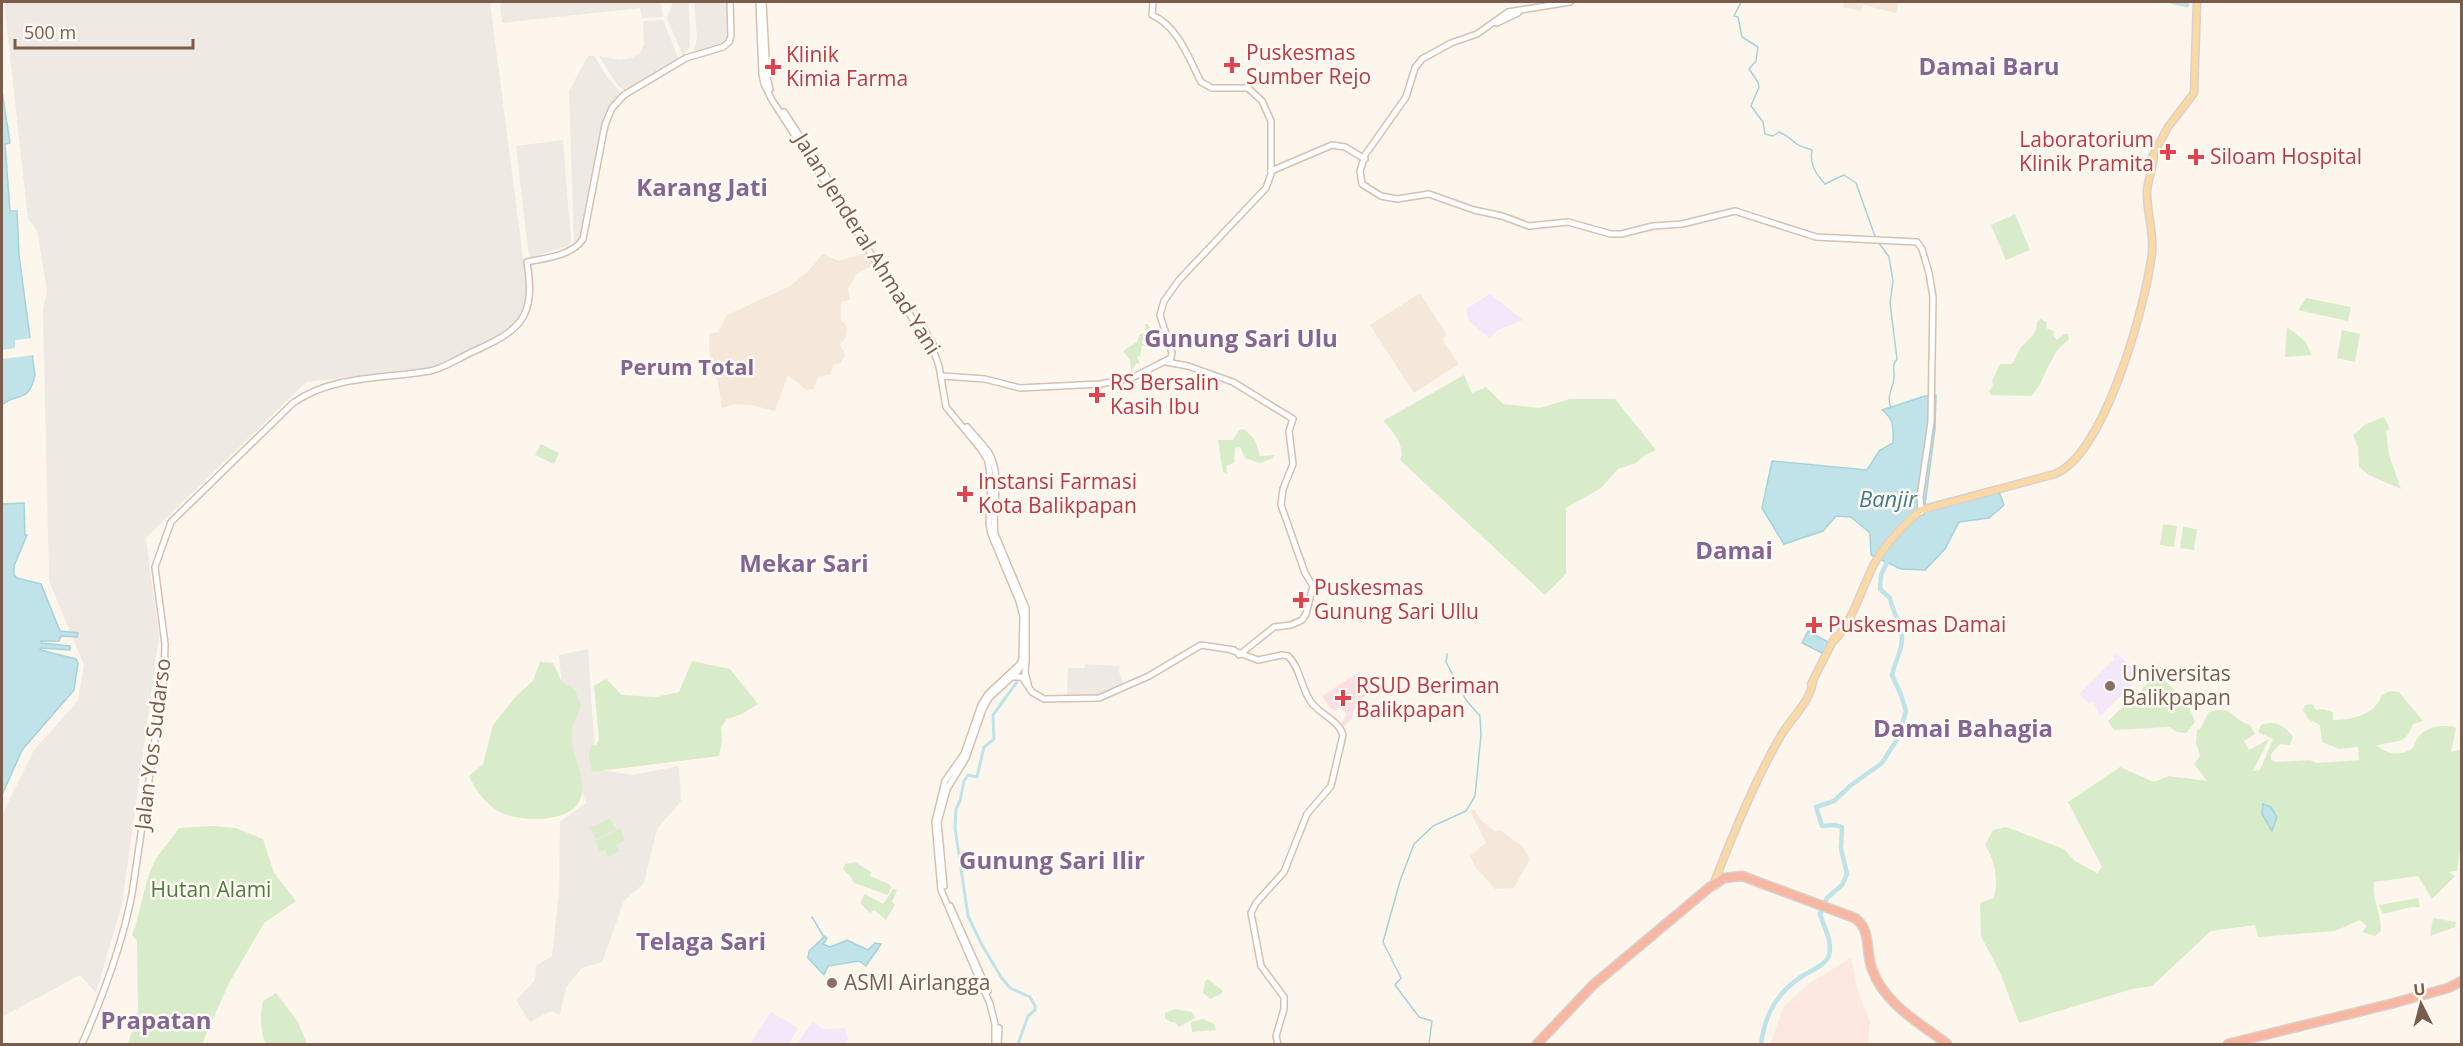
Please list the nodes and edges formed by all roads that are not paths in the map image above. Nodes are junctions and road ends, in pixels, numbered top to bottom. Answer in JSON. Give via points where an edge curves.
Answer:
{"nodes":[{"id":1,"x":730,"y":2,"type":"edge"},
{"id":2,"x":761,"y":2,"type":"edge"},
{"id":3,"x":1153,"y":2,"type":"edge"},
{"id":4,"x":1570,"y":2,"type":"edge"},
{"id":5,"x":1576,"y":2,"type":"edge"},
{"id":6,"x":2196,"y":4,"type":"edge"},
{"id":7,"x":1464,"y":40,"type":"junction"},
{"id":8,"x":1363,"y":158,"type":"junction"},
{"id":9,"x":1270,"y":163,"type":"junction"},
{"id":10,"x":1281,"y":169,"type":"junction"},
{"id":11,"x":1271,"y":172,"type":"junction"},
{"id":12,"x":1268,"y":184,"type":"junction"},
{"id":13,"x":1168,"y":362,"type":"junction"},
{"id":14,"x":943,"y":376,"type":"junction"},
{"id":15,"x":944,"y":385,"type":"junction"},
{"id":16,"x":1921,"y":511,"type":"junction"},
{"id":17,"x":1242,"y":654,"type":"junction"},
{"id":18,"x":1018,"y":672,"type":"junction"},
{"id":19,"x":1792,"y":719,"type":"junction"},
{"id":20,"x":1719,"y":881,"type":"junction"},
{"id":21,"x":1816,"y":906,"type":"junction"},
{"id":22,"x":1601,"y":981,"type":"junction"},
{"id":23,"x":2462,"y":983,"type":"edge"},
{"id":24,"x":2435,"y":994,"type":"junction"},
{"id":25,"x":1937,"y":1039,"type":"edge"},
{"id":26,"x":82,"y":1044,"type":"edge"},
{"id":27,"x":996,"y":1044,"type":"edge"},
{"id":28,"x":1278,"y":1044,"type":"edge"},
{"id":29,"x":1537,"y":1044,"type":"edge"},
{"id":30,"x":1542,"y":1044,"type":"edge"},
{"id":31,"x":1947,"y":1044,"type":"edge"},
{"id":32,"x":2228,"y":1044,"type":"edge"},
{"id":33,"x":2238,"y":1044,"type":"edge"}],
"edges":[{"from":1,"to":26,"type":"main road","name":"Jalan Yos Sudarso","via":[[730,41],[686,58],[624,95],[609,112],[583,239],[567,252],[526,262],[531,287],[529,302],[522,320],[507,334],[433,370],[323,386],[305,395],[171,522],[155,567],[165,657],[140,843],[126,924]]},
{"from":2,"to":14,"type":"main road","name":"Jalan Jenderal Ahmad Yani","via":[[767,77],[772,92],[931,340]]},
{"from":2,"to":18,"type":"main road","name":"Jalan Jenderal Ahmad Yani","via":[[764,84],[934,352],[944,402],[952,417],[985,454],[989,466],[991,534],[1021,609],[1022,659]]},
{"from":3,"to":9,"type":"main road","via":[[1152,15],[1177,37],[1203,85],[1216,89],[1248,88],[1262,101],[1271,121]]},
{"from":4,"to":7,"type":"main road","via":[[1508,12]]},
{"from":5,"to":7,"type":"main road","via":[[1514,14],[1479,36]]},
{"from":6,"to":16,"type":"main road","via":[[2195,89],[2151,159],[2144,189],[2152,254],[2137,320],[2110,402],[2087,447],[2060,472]]},
{"from":7,"to":8,"type":"main road","via":[[1445,45],[1419,61],[1406,98]]},
{"from":8,"to":10,"type":"main road","via":[[1345,147],[1332,145]]},
{"from":8,"to":16,"type":"main road","via":[[1360,177],[1364,186],[1381,196],[1397,199],[1429,194],[1529,226],[1568,222],[1618,234],[1735,211],[1806,235],[1919,244],[1934,297],[1931,422]]},
{"from":9,"to":10,"type":"main road"},
{"from":9,"to":11,"type":"main road"},
{"from":10,"to":11,"type":"main road"},
{"from":10,"to":12,"type":"main road"},
{"from":11,"to":12,"type":"main road"},
{"from":12,"to":13,"type":"main road","via":[[1166,297],[1160,315],[1171,351]]},
{"from":13,"to":14,"type":"main road","via":[[1123,381],[1079,385],[1020,388],[984,379]]},
{"from":13,"to":15,"type":"main road","via":[[1122,383],[1020,390],[984,381],[951,379]]},
{"from":13,"to":17,"type":"main road","via":[[1233,382],[1293,419],[1289,434],[1293,464],[1281,502],[1302,572],[1310,581],[1306,614],[1292,625],[1275,627]]},
{"from":14,"to":15,"type":"main road","name":"Jalan Jenderal Ahmad Yani"},
{"from":15,"to":18,"type":"main road","name":"Jalan Jenderal Ahmad Yani","via":[[948,406],[984,447],[993,464],[995,534],[1026,608],[1026,658]]},
{"from":16,"to":19,"type":"main road","via":[[1875,564]]},
{"from":17,"to":18,"type":"main road","via":[[1201,645],[1149,676],[1099,698],[1041,698]]},
{"from":17,"to":28,"type":"main road","via":[[1262,660],[1282,655],[1291,658],[1310,701],[1337,724],[1343,735],[1331,786],[1307,814],[1284,872],[1251,913],[1261,966],[1285,1001],[1276,1036]]},
{"from":18,"to":27,"type":"main road","via":[[989,698],[979,715],[964,754],[945,781],[934,822],[941,891],[990,1004]]},
{"from":19,"to":20,"type":"main road"},
{"from":19,"to":20,"type":"main road","via":[[1733,834]]},
{"from":20,"to":21,"type":"highway","via":[[1744,880]]},
{"from":20,"to":21,"type":"highway","via":[[1723,875],[1749,878]]},
{"from":20,"to":22,"type":"highway"},
{"from":21,"to":25,"type":"highway","via":[[1855,918],[1864,926],[1870,963],[1885,993]]},
{"from":22,"to":29,"type":"highway"},
{"from":22,"to":30,"type":"highway"},
{"from":23,"to":24,"type":"highway"},
{"from":24,"to":32,"type":"highway"},
{"from":24,"to":33,"type":"highway"},
{"from":25,"to":31,"type":"highway"}]}
